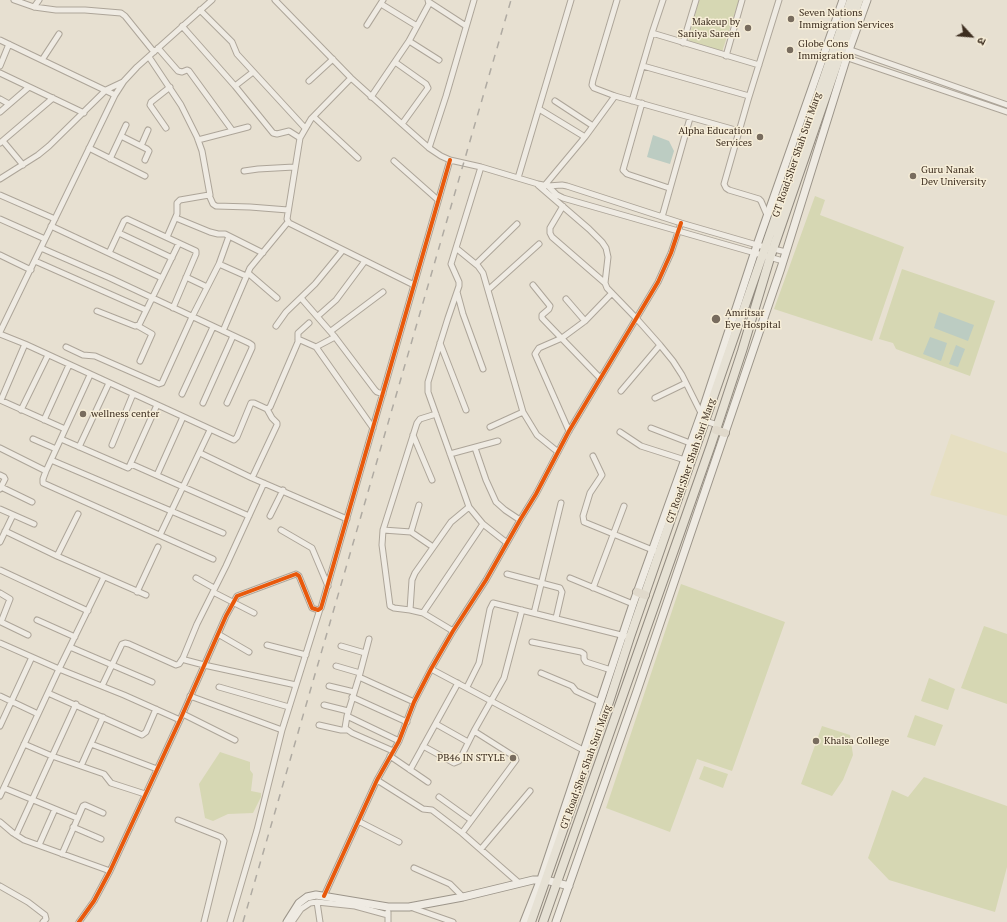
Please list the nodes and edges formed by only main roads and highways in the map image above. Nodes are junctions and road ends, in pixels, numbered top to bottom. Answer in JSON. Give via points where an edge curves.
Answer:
{"nodes":[{"id":1,"x":843,"y":0,"type":"edge"},
{"id":2,"x":851,"y":0,"type":"edge"},
{"id":3,"x":859,"y":0,"type":"edge"},
{"id":4,"x":867,"y":0,"type":"edge"},
{"id":5,"x":841,"y":51,"type":"junction"},
{"id":6,"x":762,"y":256,"type":"junction"},
{"id":7,"x":703,"y":418,"type":"junction"},
{"id":8,"x":717,"y":428,"type":"junction"},
{"id":9,"x":725,"y":433,"type":"junction"},
{"id":10,"x":687,"y":461,"type":"junction"},
{"id":11,"x":641,"y":593,"type":"junction"},
{"id":12,"x":626,"y":637,"type":"junction"},
{"id":13,"x":587,"y":752,"type":"junction"},
{"id":14,"x":543,"y":879,"type":"junction"},
{"id":15,"x":556,"y":882,"type":"junction"},
{"id":16,"x":569,"y":886,"type":"junction"},
{"id":17,"x":287,"y":922,"type":"edge"},
{"id":18,"x":524,"y":922,"type":"edge"},
{"id":19,"x":531,"y":922,"type":"edge"},
{"id":20,"x":543,"y":922,"type":"edge"},
{"id":21,"x":556,"y":922,"type":"edge"}],
"edges":[{"from":1,"to":6,"type":"main road","via":[[757,245]]},
{"from":2,"to":5,"type":"main road","name":"GT Road;Sher Shah Suri Marg"},
{"from":3,"to":5,"type":"main road","name":"GT Road;Sher Shah Suri Marg"},
{"from":4,"to":5,"type":"main road"},
{"from":5,"to":6,"type":"main road","name":"GT Road;Sher Shah Suri Marg","via":[[769,248]]},
{"from":5,"to":9,"type":"main road","via":[[786,252]]},
{"from":6,"to":7,"type":"main road","name":"GT Road;Sher Shah Suri Marg"},
{"from":6,"to":8,"type":"main road","name":"GT Road;Sher Shah Suri Marg","via":[[742,351]]},
{"from":7,"to":10,"type":"main road","name":"GT Road;Sher Shah Suri Marg"},
{"from":7,"to":10,"type":"main road","via":[[690,443]]},
{"from":8,"to":9,"type":"highway"},
{"from":8,"to":15,"type":"main road","name":"GT Road;Sher Shah Suri Marg"},
{"from":9,"to":16,"type":"main road"},
{"from":10,"to":11,"type":"main road","name":"GT Road;Sher Shah Suri Marg"},
{"from":11,"to":12,"type":"main road","name":"GT Road;Sher Shah Suri Marg"},
{"from":11,"to":12,"type":"main road","via":[[633,604]]},
{"from":12,"to":13,"type":"main road","via":[[600,702]]},
{"from":12,"to":13,"type":"main road","name":"GT Road;Sher Shah Suri Marg","via":[[612,695]]},
{"from":13,"to":14,"type":"main road","name":"GT Road;Sher Shah Suri Marg"},
{"from":14,"to":15,"type":"main road"},
{"from":14,"to":17,"type":"main road","via":[[388,911],[316,895],[299,903]]},
{"from":14,"to":18,"type":"main road"},
{"from":14,"to":19,"type":"main road","name":"GT Road;Sher Shah Suri Marg"},
{"from":15,"to":16,"type":"main road"},
{"from":15,"to":20,"type":"main road","name":"GT Road;Sher Shah Suri Marg"},
{"from":16,"to":21,"type":"main road"}]}
